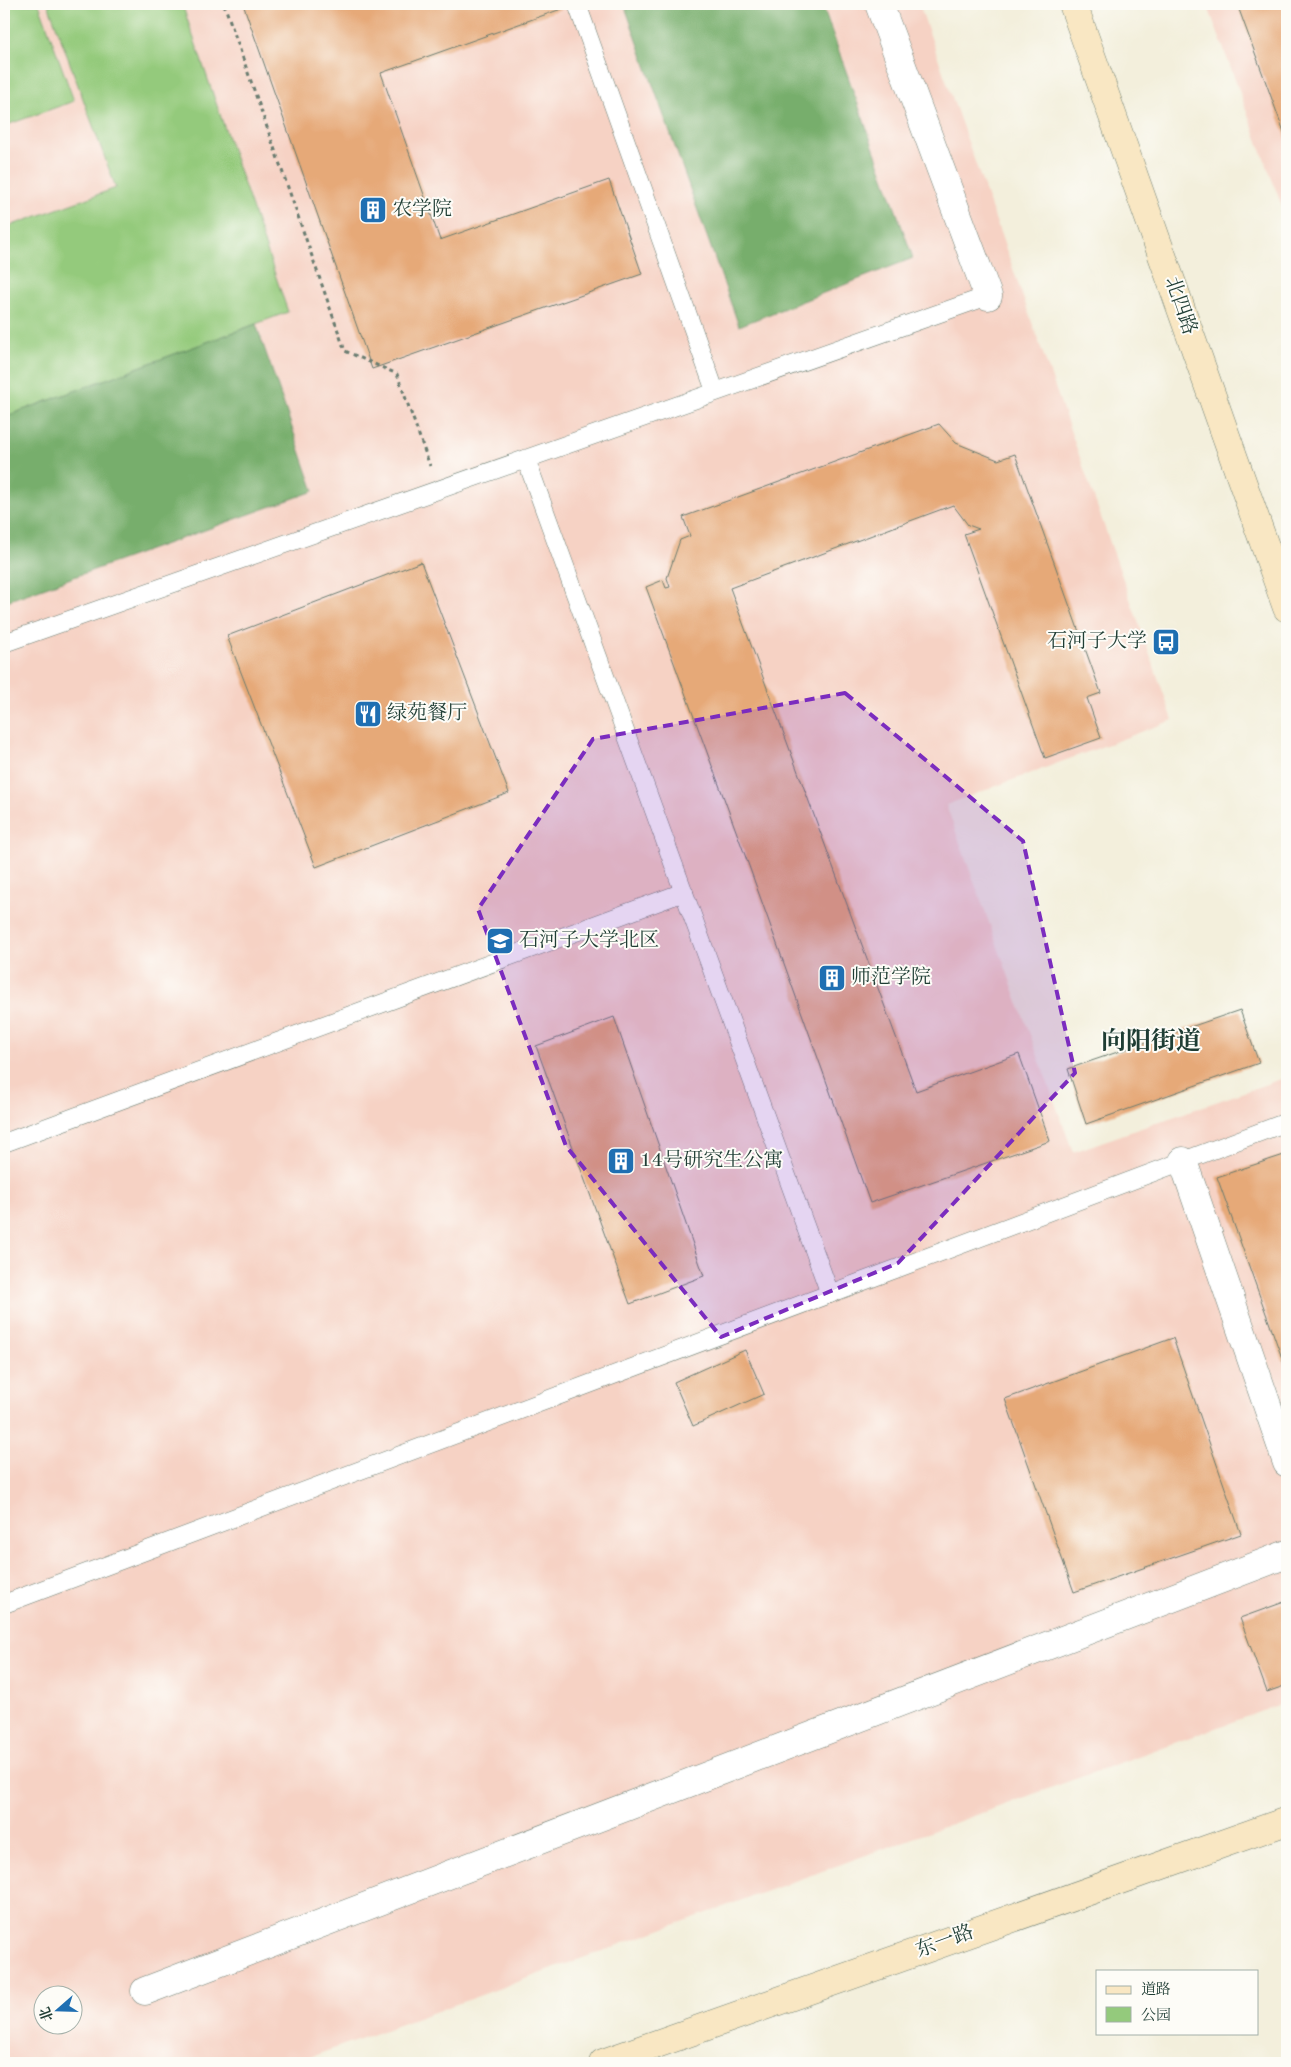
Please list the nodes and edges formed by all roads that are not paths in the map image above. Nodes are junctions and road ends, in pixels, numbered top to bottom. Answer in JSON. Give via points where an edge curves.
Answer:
{"nodes":[{"id":1,"x":577,"y":4,"type":"edge"},
{"id":2,"x":879,"y":4,"type":"edge"},
{"id":3,"x":1074,"y":4,"type":"edge"},
{"id":4,"x":988,"y":296,"type":"joint"},
{"id":5,"x":715,"y":392,"type":"junction"},
{"id":6,"x":526,"y":459,"type":"junction"},
{"id":7,"x":1287,"y":608,"type":"edge"},
{"id":8,"x":4,"y":643,"type":"edge"},
{"id":9,"x":684,"y":892,"type":"junction"},
{"id":10,"x":1287,"y":1122,"type":"edge"},
{"id":11,"x":4,"y":1143,"type":"edge"},
{"id":12,"x":1183,"y":1161,"type":"junction"},
{"id":13,"x":830,"y":1294,"type":"junction"},
{"id":14,"x":1287,"y":1463,"type":"edge"},
{"id":15,"x":1287,"y":1554,"type":"edge"},
{"id":16,"x":4,"y":1604,"type":"edge"},
{"id":17,"x":1287,"y":1821,"type":"edge"},
{"id":18,"x":145,"y":1991,"type":"dead end"},
{"id":19,"x":603,"y":2063,"type":"edge"}],
"edges":[{"from":1,"to":5,"type":"lane"},
{"from":2,"to":4,"type":"street"},
{"from":3,"to":7,"type":"main road","name":"北四路"},
{"from":4,"to":5,"type":"lane"},
{"from":5,"to":6,"type":"lane"},
{"from":6,"to":8,"type":"lane"},
{"from":6,"to":9,"type":"lane"},
{"from":9,"to":11,"type":"lane"},
{"from":9,"to":13,"type":"lane"},
{"from":10,"to":12,"type":"lane"},
{"from":12,"to":13,"type":"lane"},
{"from":12,"to":14,"type":"street"},
{"from":13,"to":16,"type":"lane"},
{"from":15,"to":18,"type":"street"},
{"from":17,"to":19,"type":"main road","name":"东一路"}]}
